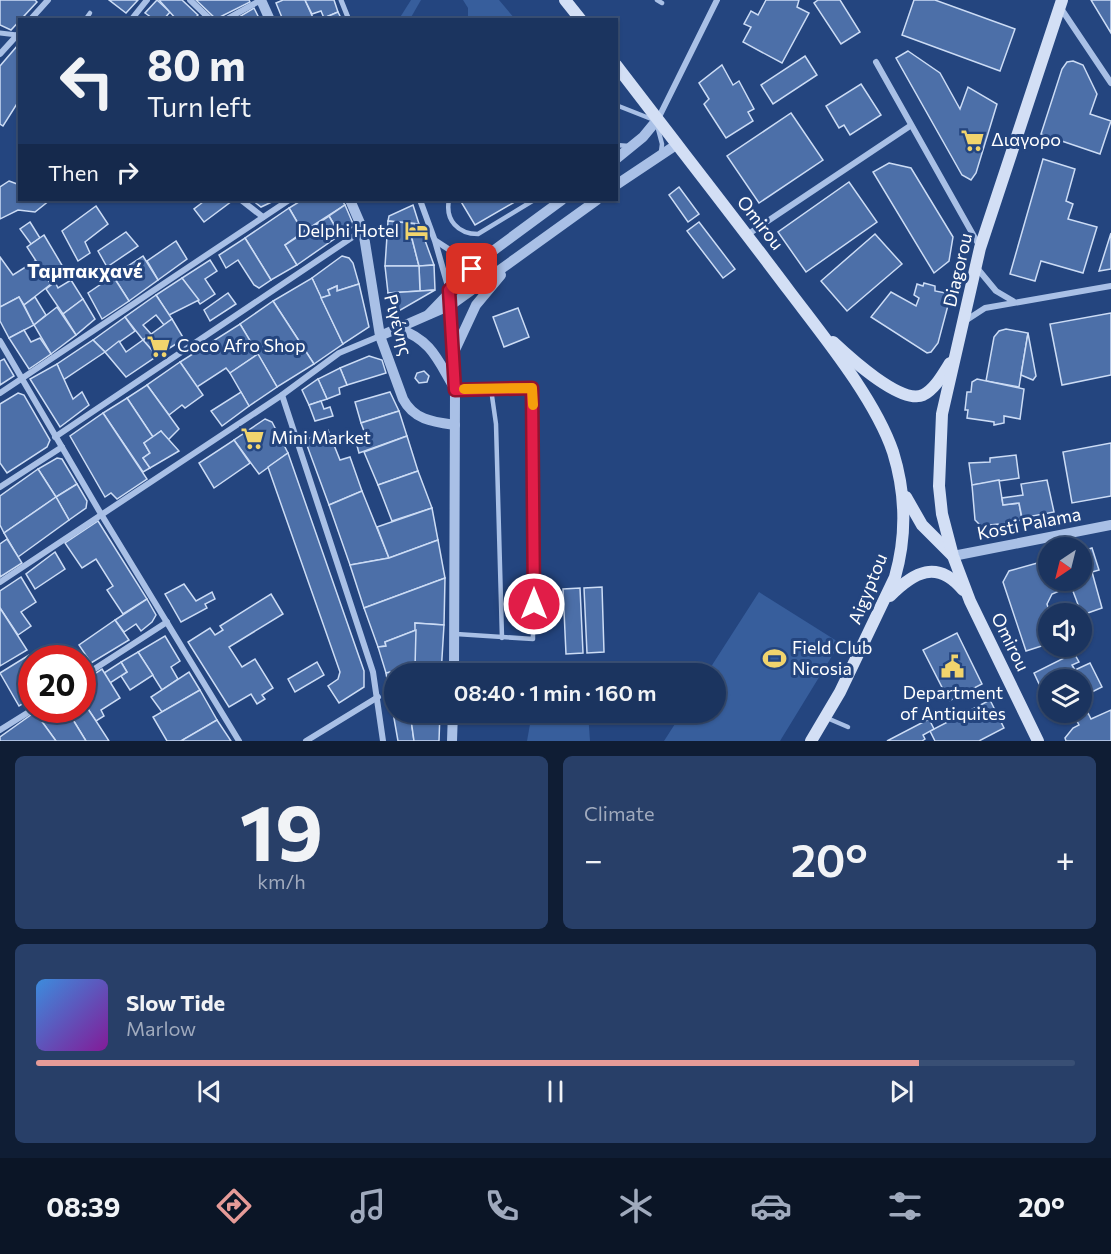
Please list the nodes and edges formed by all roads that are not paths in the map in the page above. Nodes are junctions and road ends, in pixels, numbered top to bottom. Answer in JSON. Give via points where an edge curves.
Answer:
{"nodes":[{"id":1,"x":48,"y":0,"type":"edge"},
{"id":2,"x":147,"y":0,"type":"edge"},
{"id":3,"x":190,"y":0,"type":"edge"},
{"id":4,"x":261,"y":0,"type":"edge"},
{"id":5,"x":341,"y":0,"type":"edge"},
{"id":6,"x":565,"y":0,"type":"edge"},
{"id":7,"x":717,"y":0,"type":"edge"},
{"id":8,"x":1061,"y":3,"type":"edge"},
{"id":9,"x":90,"y":13,"type":"dead end"},
{"id":10,"x":32,"y":18,"type":"edge"},
{"id":11,"x":86,"y":18,"type":"edge"},
{"id":12,"x":133,"y":18,"type":"edge"},
{"id":13,"x":209,"y":18,"type":"edge"},
{"id":14,"x":229,"y":18,"type":"edge"},
{"id":15,"x":269,"y":18,"type":"edge"},
{"id":16,"x":348,"y":18,"type":"edge"},
{"id":17,"x":579,"y":18,"type":"edge"},
{"id":18,"x":0,"y":33,"type":"edge"},
{"id":19,"x":18,"y":35,"type":"edge"},
{"id":20,"x":18,"y":36,"type":"edge"},
{"id":21,"x":0,"y":54,"type":"edge"},
{"id":22,"x":876,"y":62,"type":"dead end"},
{"id":23,"x":618,"y":68,"type":"edge"},
{"id":24,"x":1111,"y":83,"type":"edge"},
{"id":25,"x":618,"y":105,"type":"edge"},
{"id":26,"x":657,"y":120,"type":"junction"},
{"id":27,"x":910,"y":126,"type":"junction"},
{"id":28,"x":618,"y":145,"type":"edge"},
{"id":29,"x":676,"y":145,"type":"junction"},
{"id":30,"x":632,"y":147,"type":"junction"},
{"id":31,"x":659,"y":157,"type":"junction"},
{"id":32,"x":618,"y":158,"type":"edge"},
{"id":33,"x":618,"y":184,"type":"edge"},
{"id":34,"x":242,"y":201,"type":"edge"},
{"id":35,"x":287,"y":201,"type":"edge"},
{"id":36,"x":350,"y":201,"type":"edge"},
{"id":37,"x":420,"y":201,"type":"edge"},
{"id":38,"x":449,"y":201,"type":"edge"},
{"id":39,"x":532,"y":201,"type":"edge"},
{"id":40,"x":561,"y":201,"type":"edge"},
{"id":41,"x":596,"y":201,"type":"edge"},
{"id":42,"x":263,"y":217,"type":"junction"},
{"id":43,"x":363,"y":230,"type":"junction"},
{"id":44,"x":747,"y":235,"type":"junction"},
{"id":45,"x":435,"y":241,"type":"junction"},
{"id":46,"x":980,"y":248,"type":"junction"},
{"id":47,"x":517,"y":257,"type":"junction"},
{"id":48,"x":482,"y":259,"type":"junction"},
{"id":49,"x":975,"y":266,"type":"junction"},
{"id":50,"x":1111,"y":286,"type":"edge"},
{"id":51,"x":449,"y":290,"type":"junction"},
{"id":52,"x":1013,"y":302,"type":"junction"},
{"id":53,"x":451,"y":305,"type":"junction"},
{"id":54,"x":427,"y":316,"type":"junction"},
{"id":55,"x":965,"y":321,"type":"junction"},
{"id":56,"x":817,"y":327,"type":"junction"},
{"id":57,"x":399,"y":329,"type":"junction"},
{"id":58,"x":380,"y":336,"type":"junction"},
{"id":59,"x":0,"y":341,"type":"edge"},
{"id":60,"x":454,"y":350,"type":"junction"},
{"id":61,"x":954,"y":357,"type":"junction"},
{"id":62,"x":24,"y":377,"type":"junction"},
{"id":63,"x":492,"y":389,"type":"junction"},
{"id":64,"x":455,"y":390,"type":"junction"},
{"id":65,"x":0,"y":393,"type":"edge"},
{"id":66,"x":282,"y":395,"type":"junction"},
{"id":67,"x":871,"y":407,"type":"joint"},
{"id":68,"x":455,"y":425,"type":"junction"},
{"id":69,"x":55,"y":437,"type":"junction"},
{"id":70,"x":62,"y":447,"type":"junction"},
{"id":71,"x":0,"y":487,"type":"edge"},
{"id":72,"x":902,"y":487,"type":"junction"},
{"id":73,"x":101,"y":514,"type":"junction"},
{"id":74,"x":1111,"y":525,"type":"edge"},
{"id":75,"x":953,"y":556,"type":"junction"},
{"id":76,"x":0,"y":582,"type":"edge"},
{"id":77,"x":885,"y":601,"type":"junction"},
{"id":78,"x":970,"y":601,"type":"junction"},
{"id":79,"x":167,"y":622,"type":"junction"},
{"id":80,"x":456,"y":634,"type":"junction"},
{"id":81,"x":502,"y":638,"type":"junction"},
{"id":82,"x":455,"y":663,"type":"edge"},
{"id":83,"x":96,"y":668,"type":"edge"},
{"id":84,"x":378,"y":697,"type":"junction"},
{"id":85,"x":825,"y":717,"type":"junction"},
{"id":86,"x":18,"y":719,"type":"edge"},
{"id":87,"x":453,"y":723,"type":"edge"},
{"id":88,"x":848,"y":727,"type":"dead end"},
{"id":89,"x":0,"y":730,"type":"edge"},
{"id":90,"x":239,"y":741,"type":"edge"},
{"id":91,"x":306,"y":741,"type":"edge"},
{"id":92,"x":384,"y":741,"type":"edge"},
{"id":93,"x":452,"y":741,"type":"edge"},
{"id":94,"x":811,"y":741,"type":"edge"},
{"id":95,"x":1038,"y":741,"type":"edge"}],
"edges":[{"from":1,"to":10,"type":"street"},
{"from":2,"to":12,"type":"street"},
{"from":3,"to":13,"type":"street"},
{"from":4,"to":14,"type":"street"},
{"from":4,"to":15,"type":"street"},
{"from":5,"to":16,"type":"street"},
{"from":6,"to":17,"type":"main road"},
{"from":7,"to":26,"type":"street"},
{"from":8,"to":24,"type":"street"},
{"from":8,"to":46,"type":"main road","name":"Diagorou"},
{"from":9,"to":11,"type":"lane"},
{"from":18,"to":19,"type":"street"},
{"from":20,"to":21,"type":"street"},
{"from":22,"to":27,"type":"street"},
{"from":23,"to":26,"type":"main road","name":"Omirou"},
{"from":25,"to":26,"type":"lane"},
{"from":26,"to":29,"type":"main road","name":"Omirou"},
{"from":26,"to":30,"type":"street"},
{"from":26,"to":31,"type":"lane","via":[[662,144]]},
{"from":27,"to":44,"type":"street"},
{"from":27,"to":46,"type":"street"},
{"from":28,"to":30,"type":"lane"},
{"from":29,"to":31,"type":"street"},
{"from":29,"to":44,"type":"main road","name":"Omirou"},
{"from":30,"to":32,"type":"street"},
{"from":31,"to":33,"type":"street"},
{"from":34,"to":42,"type":"street"},
{"from":35,"to":42,"type":"street"},
{"from":36,"to":43,"type":"street","name":"Ριγένης"},
{"from":37,"to":45,"type":"street"},
{"from":38,"to":39,"type":"lane","via":[[452,222],[463,231],[478,234]]},
{"from":40,"to":48,"type":"street"},
{"from":41,"to":47,"type":"street"},
{"from":42,"to":62,"type":"street"},
{"from":43,"to":58,"type":"street","name":"Ριγένης"},
{"from":43,"to":69,"type":"street"},
{"from":44,"to":56,"type":"main road","name":"Omirou"},
{"from":45,"to":48,"type":"street","via":[[456,254]]},
{"from":45,"to":51,"type":"street"},
{"from":46,"to":49,"type":"main road","name":"Diagorou"},
{"from":47,"to":53,"type":"street"},
{"from":47,"to":60,"type":"street","via":[[476,305]]},
{"from":48,"to":51,"type":"street"},
{"from":49,"to":52,"type":"street","via":[[996,291]]},
{"from":49,"to":55,"type":"main road","name":"Diagorou"},
{"from":50,"to":52,"type":"street"},
{"from":51,"to":53,"type":"street"},
{"from":51,"to":54,"type":"street"},
{"from":52,"to":55,"type":"street","via":[[986,308]]},
{"from":53,"to":54,"type":"street"},
{"from":53,"to":60,"type":"street"},
{"from":54,"to":57,"type":"street"},
{"from":55,"to":61,"type":"main road","name":"Diagorou"},
{"from":56,"to":61,"type":"main road","via":[[860,365],[906,396],[923,395],[932,388]]},
{"from":56,"to":67,"type":"main road","name":"Omirou"},
{"from":57,"to":58,"type":"street"},
{"from":57,"to":64,"type":"street","via":[[428,344]]},
{"from":58,"to":66,"type":"street","via":[[339,353]]},
{"from":58,"to":68,"type":"street","name":"Ριγένης","via":[[407,407],[422,418]]},
{"from":59,"to":62,"type":"street"},
{"from":60,"to":64,"type":"street"},
{"from":61,"to":75,"type":"main road","name":"Diagorou","via":[[942,414],[939,486]]},
{"from":62,"to":65,"type":"street"},
{"from":62,"to":69,"type":"street"},
{"from":63,"to":64,"type":"lane"},
{"from":63,"to":81,"type":"lane"},
{"from":63,"to":81,"type":"lane","via":[[532,388],[534,639]]},
{"from":64,"to":68,"type":"street"},
{"from":66,"to":73,"type":"street"},
{"from":66,"to":84,"type":"street","via":[[374,672]]},
{"from":67,"to":72,"type":"main road","name":"Aigyptou","via":[[892,450]]},
{"from":68,"to":80,"type":"street"},
{"from":69,"to":70,"type":"street"},
{"from":70,"to":71,"type":"street"},
{"from":70,"to":73,"type":"street"},
{"from":72,"to":75,"type":"main road","via":[[918,519]]},
{"from":72,"to":77,"type":"main road","name":"Aigyptou","via":[[902,548]]},
{"from":73,"to":76,"type":"street"},
{"from":73,"to":79,"type":"street"},
{"from":74,"to":75,"type":"street","name":"Kosti Palama"},
{"from":75,"to":78,"type":"main road","name":"Omirou"},
{"from":77,"to":78,"type":"main road","via":[[911,576],[928,572],[953,580]]},
{"from":77,"to":85,"type":"main road","name":"Aigyptou"},
{"from":78,"to":95,"type":"main road","name":"Omirou"},
{"from":79,"to":83,"type":"street"},
{"from":79,"to":90,"type":"street"},
{"from":80,"to":81,"type":"lane"},
{"from":80,"to":82,"type":"street"},
{"from":84,"to":91,"type":"street"},
{"from":84,"to":92,"type":"street"},
{"from":85,"to":88,"type":"lane"},
{"from":85,"to":94,"type":"main road","name":"Aigyptou"},
{"from":86,"to":89,"type":"street"},
{"from":87,"to":93,"type":"street"}]}
